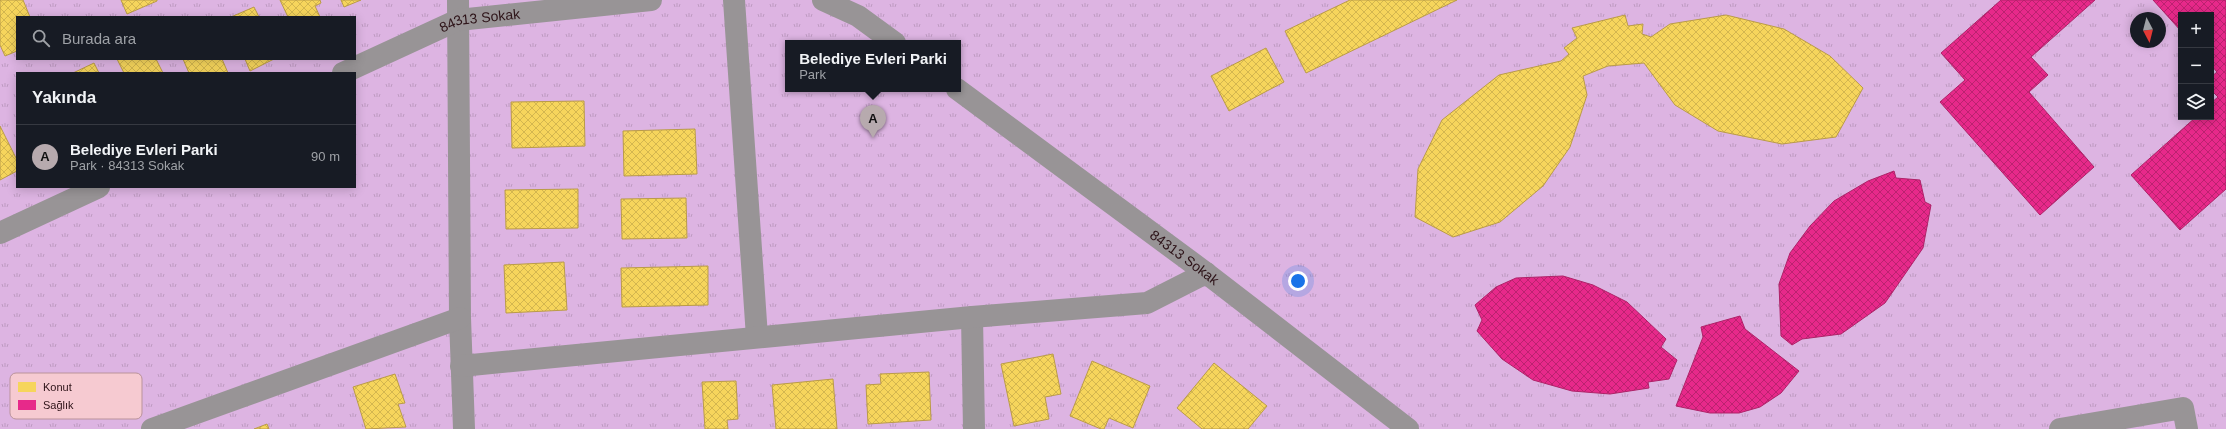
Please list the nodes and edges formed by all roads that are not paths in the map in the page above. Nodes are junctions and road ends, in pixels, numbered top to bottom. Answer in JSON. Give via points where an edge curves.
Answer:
{"nodes":[{"id":1,"x":651,"y":0,"type":"edge"},
{"id":2,"x":734,"y":0,"type":"edge"},
{"id":3,"x":823,"y":0,"type":"edge"},
{"id":4,"x":458,"y":10,"type":"edge"},
{"id":5,"x":891,"y":40,"type":"edge"},
{"id":6,"x":345,"y":72,"type":"edge"},
{"id":7,"x":961,"y":92,"type":"edge"},
{"id":8,"x":97,"y":188,"type":"edge"},
{"id":9,"x":0,"y":233,"type":"edge"},
{"id":10,"x":1206,"y":273,"type":"junction"},
{"id":11,"x":972,"y":317,"type":"junction"},
{"id":12,"x":460,"y":318,"type":"junction"},
{"id":13,"x":758,"y":337,"type":"junction"},
{"id":14,"x":461,"y":366,"type":"junction"},
{"id":15,"x":152,"y":429,"type":"edge"},
{"id":16,"x":464,"y":429,"type":"edge"},
{"id":17,"x":974,"y":429,"type":"edge"},
{"id":18,"x":1408,"y":429,"type":"edge"},
{"id":19,"x":2060,"y":429,"type":"edge"},
{"id":20,"x":2187,"y":429,"type":"edge"}],
"edges":[{"from":1,"to":4,"type":"street","name":"84313 Sokak"},
{"from":2,"to":13,"type":"street"},
{"from":3,"to":5,"type":"street","via":[[858,16]]},
{"from":4,"to":6,"type":"street","name":"84313 Sokak"},
{"from":4,"to":12,"type":"street"},
{"from":7,"to":10,"type":"street","name":"84313 Sokak"},
{"from":8,"to":9,"type":"street"},
{"from":10,"to":11,"type":"street","via":[[1147,303]]},
{"from":10,"to":18,"type":"street","name":"84313 Sokak"},
{"from":11,"to":13,"type":"street"},
{"from":11,"to":17,"type":"street"},
{"from":12,"to":14,"type":"street"},
{"from":12,"to":15,"type":"street"},
{"from":13,"to":14,"type":"street"},
{"from":14,"to":16,"type":"street"},
{"from":19,"to":20,"type":"street","via":[[2183,408]]}]}
